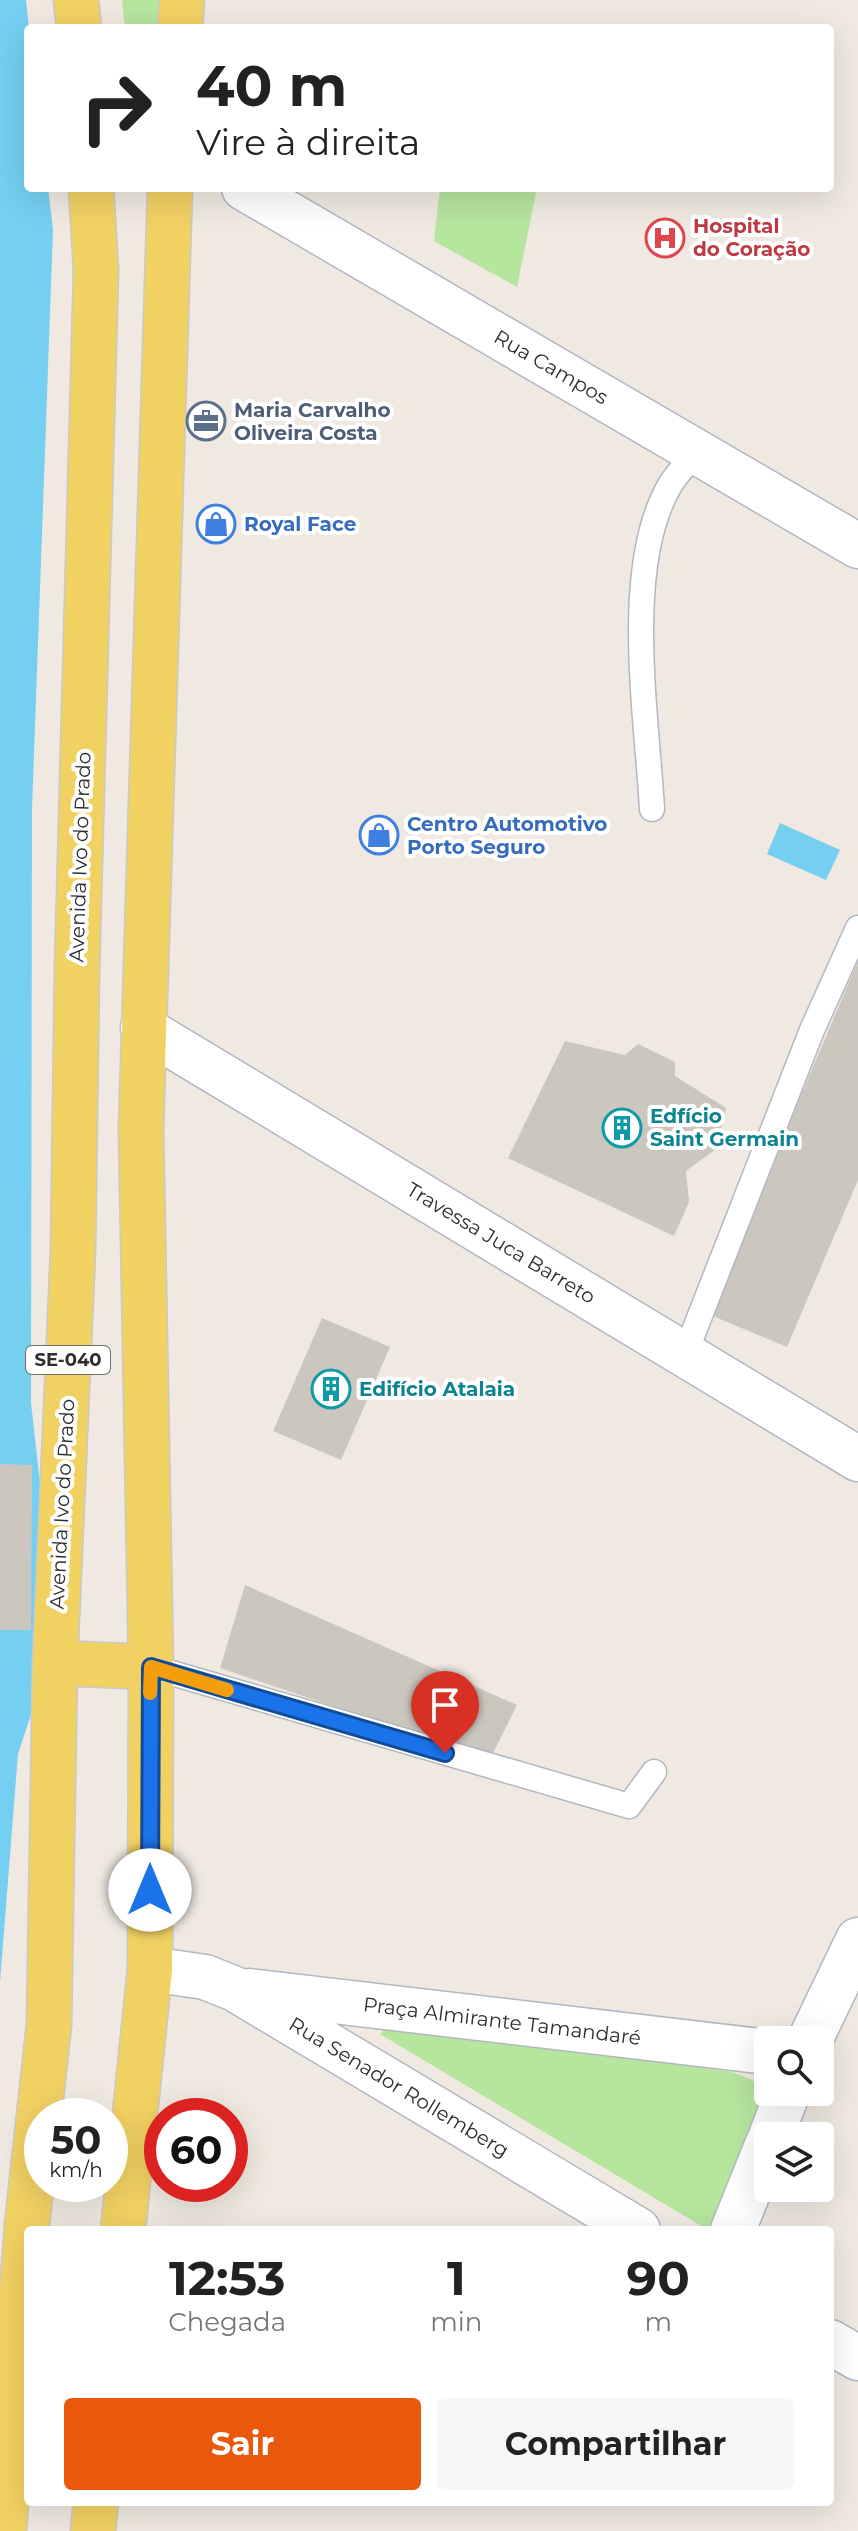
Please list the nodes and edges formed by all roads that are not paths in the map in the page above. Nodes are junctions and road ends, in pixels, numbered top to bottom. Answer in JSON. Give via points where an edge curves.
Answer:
{"nodes":[{"id":1,"x":76,"y":0,"type":"edge"},
{"id":2,"x":182,"y":0,"type":"edge"},
{"id":3,"x":79,"y":24,"type":"edge"},
{"id":4,"x":180,"y":24,"type":"edge"},
{"id":5,"x":91,"y":192,"type":"edge"},
{"id":6,"x":170,"y":192,"type":"edge"},
{"id":7,"x":251,"y":192,"type":"edge"},
{"id":8,"x":697,"y":452,"type":"junction"},
{"id":9,"x":858,"y":546,"type":"edge"},
{"id":10,"x":652,"y":809,"type":"dead end"},
{"id":11,"x":858,"y":928,"type":"edge"},
{"id":12,"x":143,"y":1028,"type":"junction"},
{"id":13,"x":685,"y":1354,"type":"junction"},
{"id":14,"x":858,"y":1459,"type":"edge"},
{"id":15,"x":55,"y":1663,"type":"junction"},
{"id":16,"x":151,"y":1667,"type":"junction"},
{"id":17,"x":654,"y":1772,"type":"dead end"},
{"id":18,"x":858,"y":1940,"type":"edge"},
{"id":19,"x":150,"y":1969,"type":"junction"},
{"id":20,"x":235,"y":1989,"type":"junction"},
{"id":21,"x":817,"y":2026,"type":"edge"},
{"id":22,"x":754,"y":2050,"type":"edge"},
{"id":23,"x":754,"y":2178,"type":"edge"},
{"id":24,"x":27,"y":2226,"type":"edge"},
{"id":25,"x":123,"y":2226,"type":"edge"},
{"id":26,"x":631,"y":2226,"type":"edge"},
{"id":27,"x":735,"y":2226,"type":"edge"},
{"id":28,"x":24,"y":2265,"type":"edge"},
{"id":29,"x":834,"y":2344,"type":"edge"},
{"id":30,"x":858,"y":2358,"type":"edge"},
{"id":31,"x":96,"y":2506,"type":"edge"},
{"id":32,"x":4,"y":2531,"type":"edge"},
{"id":33,"x":93,"y":2531,"type":"edge"}],
"edges":[{"from":1,"to":3,"type":"main road"},
{"from":2,"to":4,"type":"main road"},
{"from":5,"to":15,"type":"main road","name":"Avenida Ivo do Prado","number":"SE-040","via":[[96,270],[73,1250]]},
{"from":6,"to":12,"type":"main road"},
{"from":7,"to":8,"type":"street","name":"Rua Campos"},
{"from":8,"to":9,"type":"street","name":"Rua Campos"},
{"from":8,"to":10,"type":"lane","via":[[670,484],[651,532],[641,610]]},
{"from":11,"to":13,"type":"lane","via":[[812,1030]]},
{"from":12,"to":13,"type":"street","name":"Travessa Juca Barreto"},
{"from":12,"to":16,"type":"main road"},
{"from":13,"to":14,"type":"street","name":"Travessa Juca Barreto"},
{"from":15,"to":16,"type":"main road"},
{"from":15,"to":24,"type":"main road","name":"Avenida Ivo do Prado","number":"SE-040","via":[[49,2025]]},
{"from":16,"to":17,"type":"lane","via":[[629,1806]]},
{"from":16,"to":19,"type":"main road"},
{"from":18,"to":21,"type":"street"},
{"from":19,"to":20,"type":"street","name":"Rua Senador Rollemberg","via":[[205,1977]]},
{"from":19,"to":25,"type":"main road"},
{"from":20,"to":22,"type":"street","name":"Praça Almirante Tamandaré"},
{"from":20,"to":26,"type":"street","name":"Rua Senador Rollemberg"},
{"from":23,"to":27,"type":"street"},
{"from":28,"to":32,"type":"main road","name":"Avenida Ivo do Prado","number":"SE-040"},
{"from":29,"to":30,"type":"street"},
{"from":31,"to":33,"type":"main road"}]}
